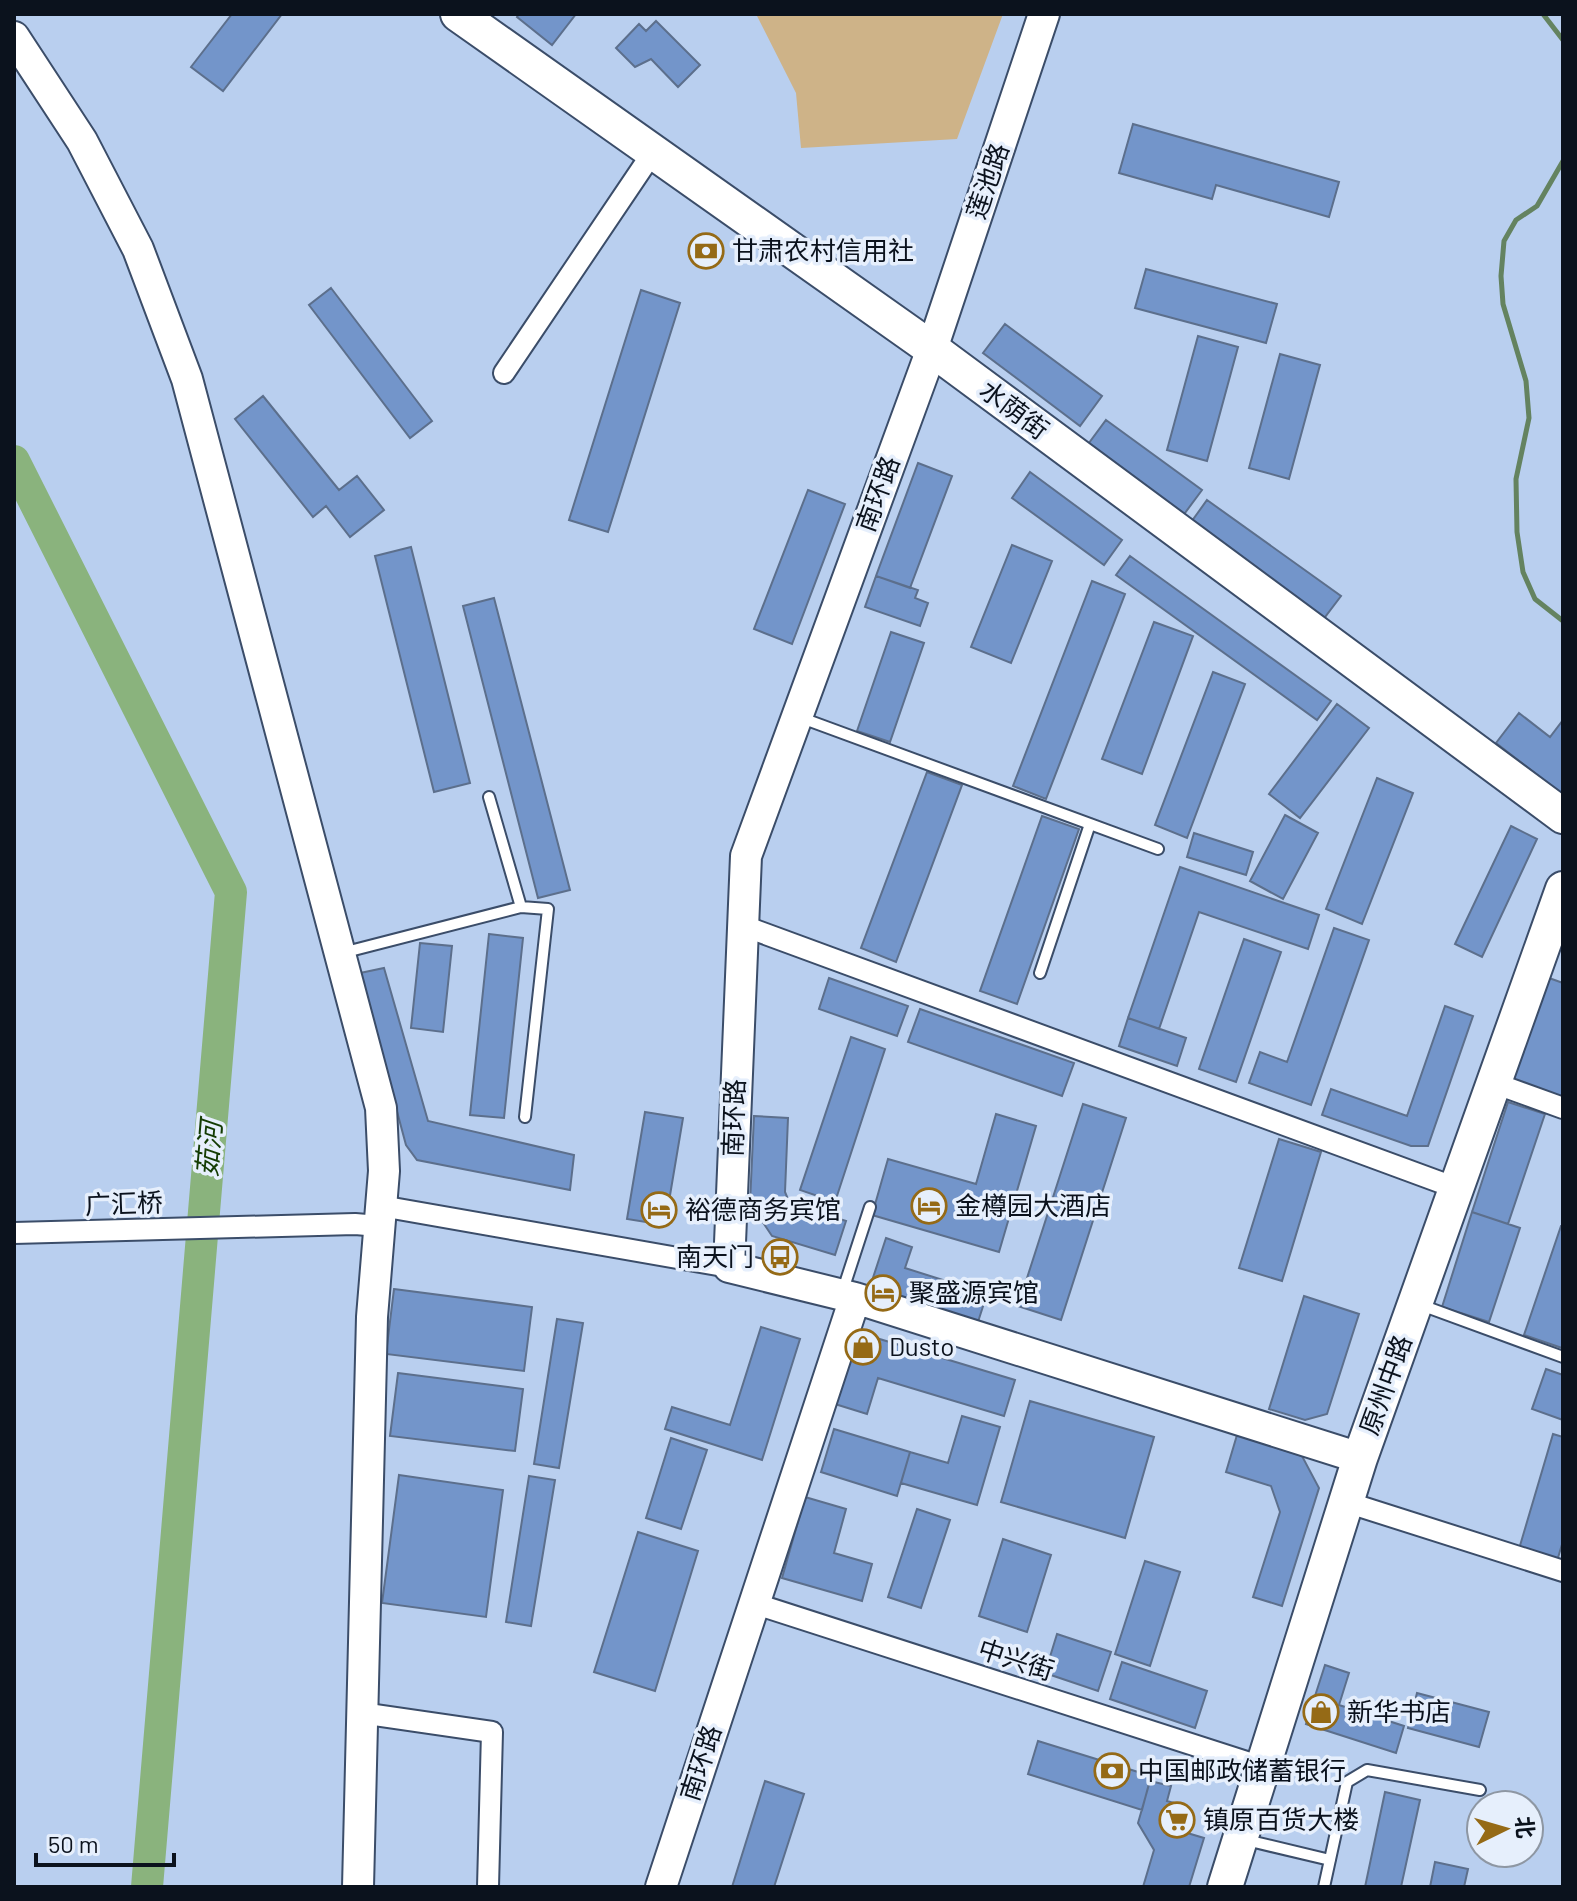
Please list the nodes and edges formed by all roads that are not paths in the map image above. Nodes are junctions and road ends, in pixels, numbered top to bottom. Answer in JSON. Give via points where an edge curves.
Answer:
{"nodes":[{"id":1,"x":458,"y":14,"type":"edge"},
{"id":2,"x":1044,"y":14,"type":"edge"},
{"id":3,"x":14,"y":37,"type":"edge"},
{"id":4,"x":653,"y":152,"type":"junction"},
{"id":5,"x":932,"y":349,"type":"junction"},
{"id":6,"x":504,"y":373,"type":"dead end"},
{"id":7,"x":797,"y":716,"type":"junction"},
{"id":8,"x":489,"y":797,"type":"dead end"},
{"id":9,"x":1563,"y":816,"type":"edge"},
{"id":10,"x":1090,"y":824,"type":"junction"},
{"id":11,"x":1158,"y":849,"type":"dead end"},
{"id":12,"x":1563,"y":889,"type":"edge"},
{"id":13,"x":521,"y":907,"type":"junction"},
{"id":14,"x":741,"y":925,"type":"junction"},
{"id":15,"x":340,"y":954,"type":"junction"},
{"id":16,"x":1040,"y":973,"type":"dead end"},
{"id":17,"x":1494,"y":1083,"type":"junction"},
{"id":18,"x":1563,"y":1108,"type":"edge"},
{"id":19,"x":525,"y":1117,"type":"dead end"},
{"id":20,"x":1456,"y":1188,"type":"junction"},
{"id":21,"x":870,"y":1207,"type":"dead end"},
{"id":22,"x":372,"y":1219,"type":"junction"},
{"id":23,"x":14,"y":1233,"type":"edge"},
{"id":24,"x":729,"y":1267,"type":"junction"},
{"id":25,"x":848,"y":1297,"type":"junction"},
{"id":26,"x":1415,"y":1303,"type":"junction"},
{"id":27,"x":1563,"y":1357,"type":"edge"},
{"id":28,"x":1360,"y":1458,"type":"junction"},
{"id":29,"x":1346,"y":1502,"type":"junction"},
{"id":30,"x":1563,"y":1571,"type":"edge"},
{"id":31,"x":753,"y":1603,"type":"junction"},
{"id":32,"x":361,"y":1713,"type":"junction"},
{"id":33,"x":1262,"y":1767,"type":"junction"},
{"id":34,"x":1474,"y":1789,"type":"edge"},
{"id":35,"x":1240,"y":1838,"type":"junction"},
{"id":36,"x":1330,"y":1860,"type":"junction"},
{"id":37,"x":358,"y":1887,"type":"edge"},
{"id":38,"x":488,"y":1887,"type":"edge"},
{"id":39,"x":661,"y":1887,"type":"edge"},
{"id":40,"x":1225,"y":1887,"type":"edge"},
{"id":41,"x":1324,"y":1887,"type":"edge"}],
"edges":[{"from":1,"to":4,"type":"main road","name":"水荫街"},
{"from":2,"to":5,"type":"street","name":"莲池路"},
{"from":3,"to":15,"type":"street","via":[[82,141],[138,249],[187,379]]},
{"from":4,"to":5,"type":"main road","name":"水荫街"},
{"from":4,"to":6,"type":"street"},
{"from":5,"to":7,"type":"street","name":"南环路"},
{"from":5,"to":9,"type":"main road","name":"水荫街"},
{"from":7,"to":10,"type":"lane"},
{"from":7,"to":14,"type":"street","name":"南环路","via":[[746,856]]},
{"from":8,"to":13,"type":"lane"},
{"from":10,"to":11,"type":"lane"},
{"from":10,"to":16,"type":"lane"},
{"from":12,"to":17,"type":"main road","name":"原州中路"},
{"from":13,"to":15,"type":"lane"},
{"from":13,"to":19,"type":"lane","via":[[548,909]]},
{"from":14,"to":20,"type":"street"},
{"from":14,"to":24,"type":"street","name":"南环路"},
{"from":15,"to":22,"type":"street","via":[[381,1108],[384,1171]]},
{"from":17,"to":18,"type":"street"},
{"from":17,"to":20,"type":"main road","name":"原州中路"},
{"from":20,"to":26,"type":"main road","name":"原州中路"},
{"from":21,"to":25,"type":"lane"},
{"from":22,"to":23,"type":"street","name":"广汇桥"},
{"from":22,"to":24,"type":"street","name":"广汇桥"},
{"from":22,"to":32,"type":"street"},
{"from":24,"to":25,"type":"street"},
{"from":25,"to":28,"type":"street"},
{"from":25,"to":31,"type":"street","name":"南环路"},
{"from":26,"to":27,"type":"lane"},
{"from":26,"to":28,"type":"main road","name":"原州中路"},
{"from":28,"to":29,"type":"main road","name":"原州中路"},
{"from":29,"to":30,"type":"street"},
{"from":29,"to":33,"type":"main road","name":"原州中路"},
{"from":31,"to":33,"type":"street","name":"中兴街"},
{"from":31,"to":39,"type":"street","name":"南环路"},
{"from":32,"to":37,"type":"street"},
{"from":32,"to":38,"type":"street","via":[[492,1732]]},
{"from":33,"to":35,"type":"main road","name":"原州中路"},
{"from":34,"to":36,"type":"lane","via":[[1367,1770],[1347,1782]]},
{"from":35,"to":36,"type":"lane"},
{"from":35,"to":40,"type":"main road","name":"原州中路"},
{"from":36,"to":41,"type":"lane"}]}
